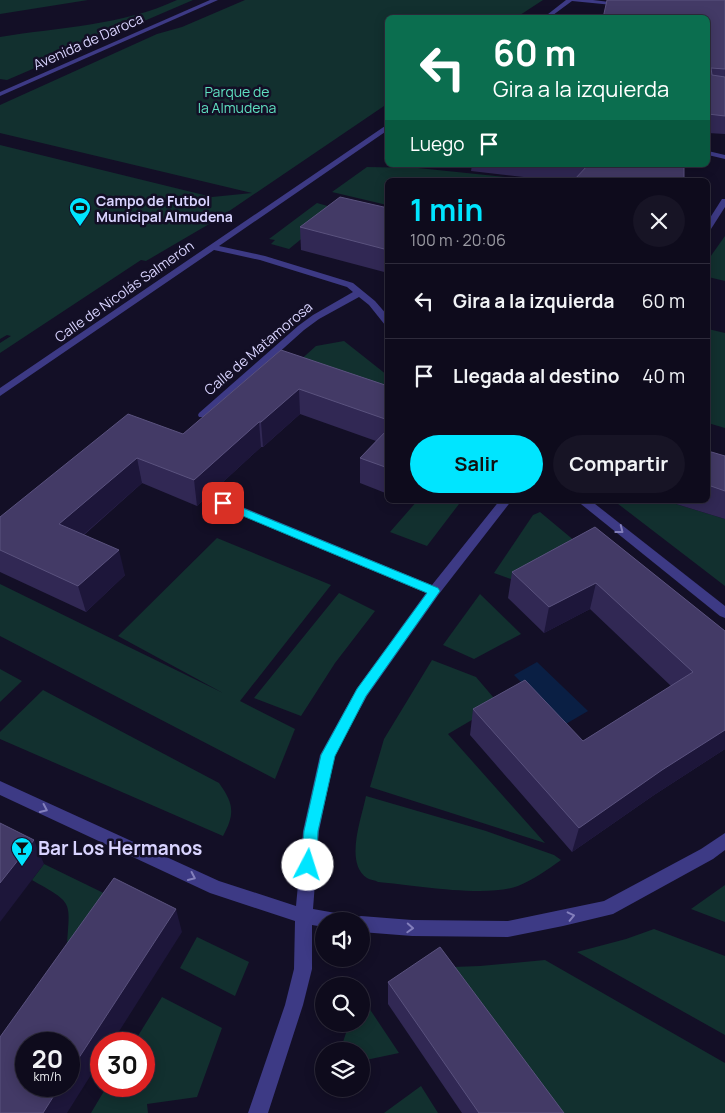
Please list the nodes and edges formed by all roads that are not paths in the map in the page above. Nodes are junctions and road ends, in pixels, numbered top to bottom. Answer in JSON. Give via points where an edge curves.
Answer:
{"nodes":[{"id":1,"x":214,"y":0,"type":"edge"},
{"id":2,"x":572,"y":0,"type":"edge"},
{"id":3,"x":632,"y":4,"type":"edge"},
{"id":4,"x":550,"y":15,"type":"edge"},
{"id":5,"x":0,"y":94,"type":"edge"},
{"id":6,"x":385,"y":128,"type":"edge"},
{"id":7,"x":710,"y":151,"type":"edge"},
{"id":8,"x":725,"y":151,"type":"edge"},
{"id":9,"x":710,"y":152,"type":"edge"},
{"id":10,"x":725,"y":157,"type":"edge"},
{"id":11,"x":725,"y":201,"type":"edge"},
{"id":12,"x":710,"y":224,"type":"edge"},
{"id":13,"x":212,"y":247,"type":"junction"},
{"id":14,"x":360,"y":292,"type":"junction"},
{"id":15,"x":385,"y":319,"type":"edge"},
{"id":16,"x":0,"y":393,"type":"edge"},
{"id":17,"x":203,"y":415,"type":"edge"},
{"id":18,"x":223,"y":503,"type":"dead end"},
{"id":19,"x":504,"y":503,"type":"edge"},
{"id":20,"x":586,"y":503,"type":"edge"},
{"id":21,"x":434,"y":591,"type":"junction"},
{"id":22,"x":725,"y":613,"type":"edge"},
{"id":23,"x":0,"y":788,"type":"edge"},
{"id":24,"x":725,"y":840,"type":"edge"},
{"id":25,"x":304,"y":916,"type":"junction"},
{"id":26,"x":315,"y":917,"type":"edge"},
{"id":27,"x":370,"y":925,"type":"edge"},
{"id":28,"x":258,"y":1113,"type":"edge"}],
"edges":[{"from":1,"to":5,"type":"street","name":"Avenida de Daroca"},
{"from":2,"to":3,"type":"street"},
{"from":2,"to":4,"type":"street"},
{"from":6,"to":13,"type":"street","name":"Calle de Nicolás Salmerón"},
{"from":7,"to":8,"type":"street"},
{"from":9,"to":10,"type":"street"},
{"from":11,"to":12,"type":"street"},
{"from":13,"to":14,"type":"street","via":[[337,279]]},
{"from":13,"to":16,"type":"street","name":"Calle de Nicolás Salmerón"},
{"from":14,"to":15,"type":"street"},
{"from":14,"to":17,"type":"street","name":"Calle de Matamorosa","via":[[316,316]]},
{"from":18,"to":21,"type":"street"},
{"from":19,"to":21,"type":"street"},
{"from":20,"to":22,"type":"street","one_way":true},
{"from":21,"to":25,"type":"street","via":[[362,692],[328,755],[311,831]]},
{"from":23,"to":25,"type":"street","one_way":true,"via":[[216,888]]},
{"from":27,"to":24,"type":"street","one_way":true,"via":[[508,929],[598,910],[707,854]]},
{"from":25,"to":26,"type":"street"},
{"from":25,"to":28,"type":"street","via":[[303,969]]}]}
